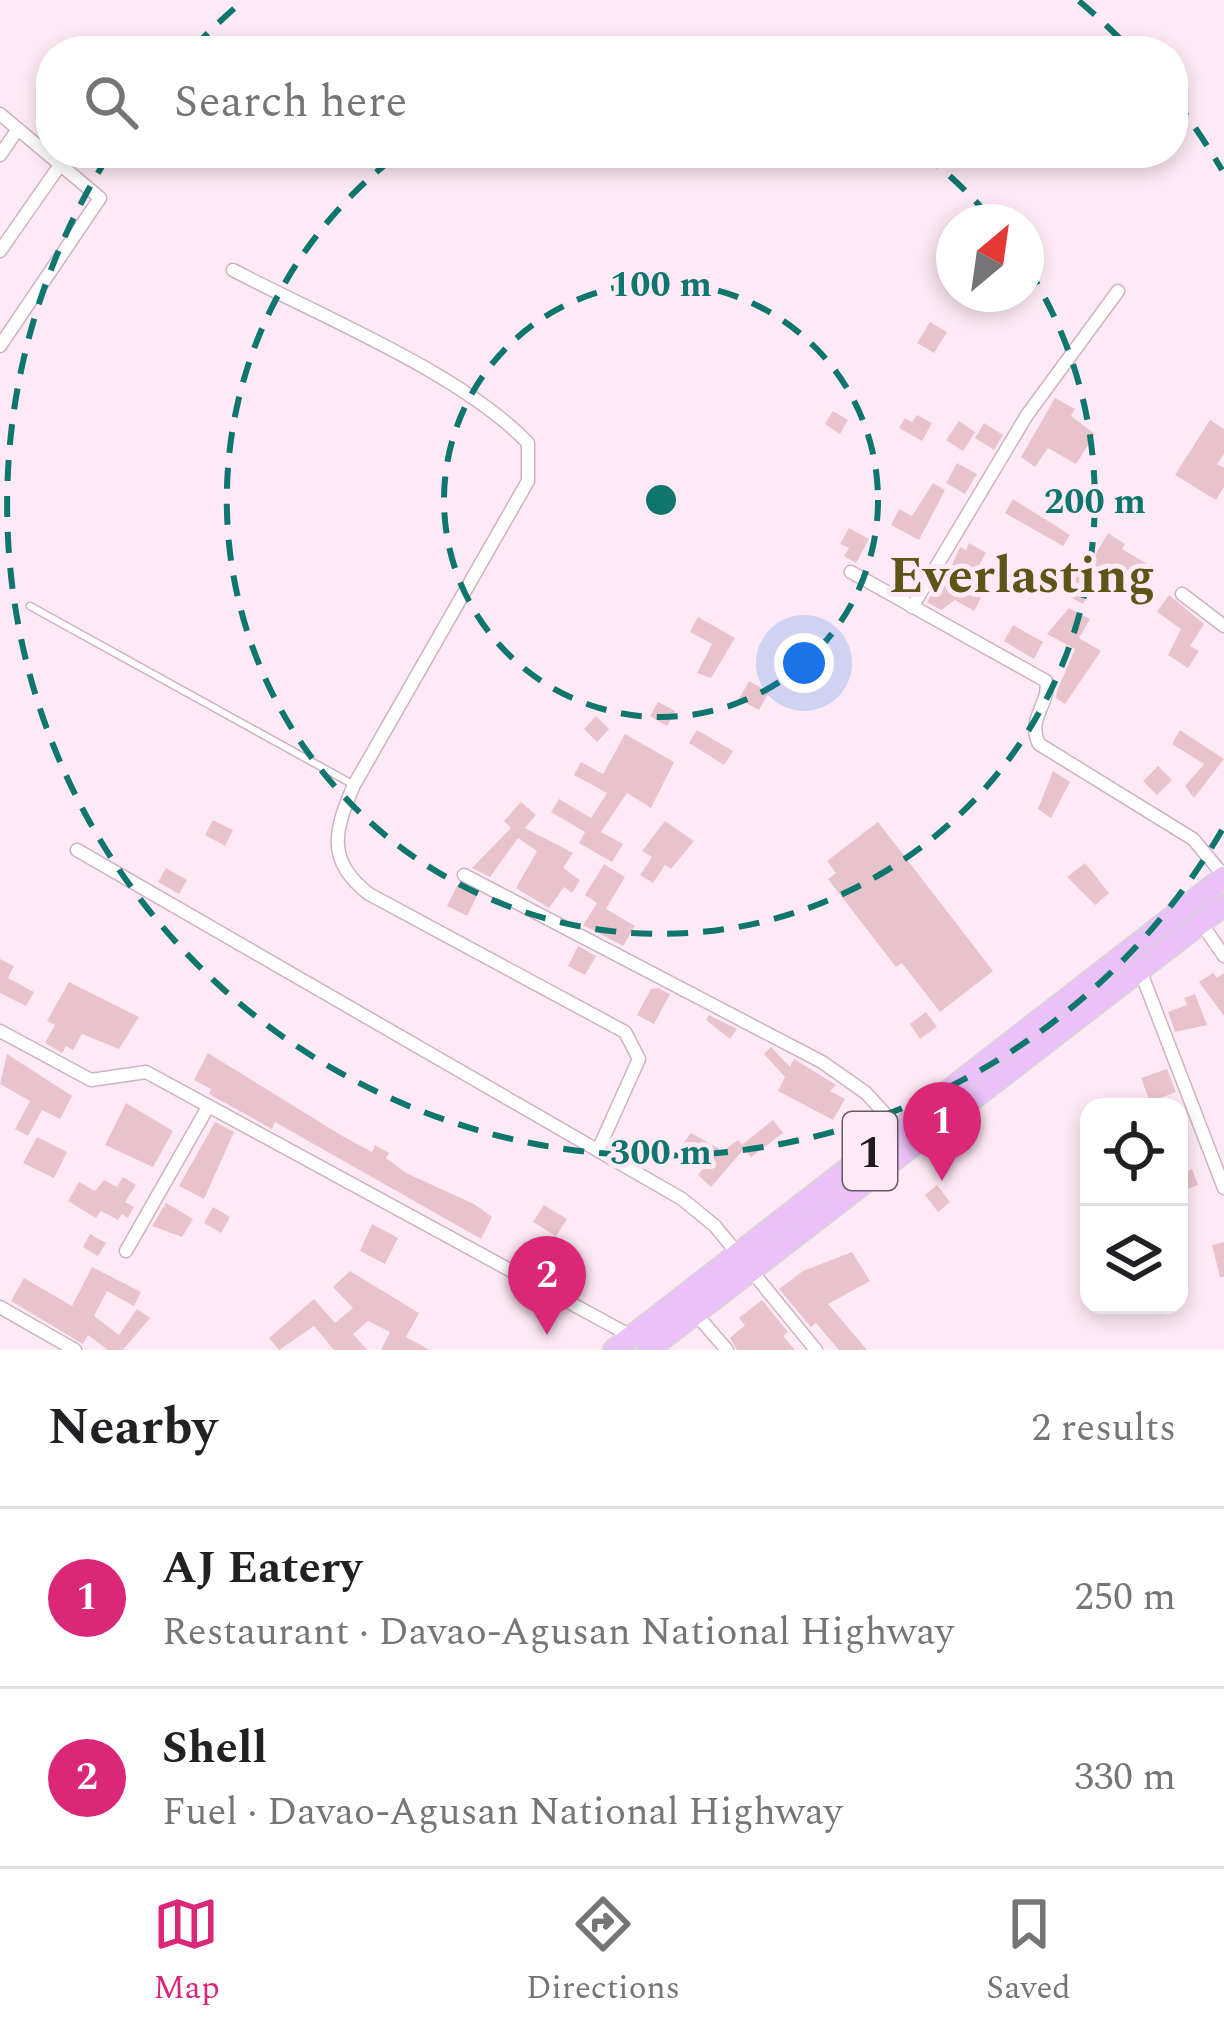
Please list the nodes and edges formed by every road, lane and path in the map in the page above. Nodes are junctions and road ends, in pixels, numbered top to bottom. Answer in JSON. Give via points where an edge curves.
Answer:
{"nodes":[{"id":1,"x":0,"y":114,"type":"edge"},
{"id":2,"x":18,"y":129,"type":"junction"},
{"id":3,"x":36,"y":144,"type":"edge"},
{"id":4,"x":0,"y":155,"type":"edge"},
{"id":5,"x":57,"y":168,"type":"edge"},
{"id":6,"x":65,"y":168,"type":"edge"},
{"id":7,"x":0,"y":251,"type":"edge"},
{"id":8,"x":233,"y":270,"type":"dead end"},
{"id":9,"x":1118,"y":291,"type":"dead end"},
{"id":10,"x":0,"y":346,"type":"edge"},
{"id":11,"x":851,"y":572,"type":"dead end"},
{"id":12,"x":1182,"y":594,"type":"dead end"},
{"id":13,"x":30,"y":606,"type":"dead end"},
{"id":14,"x":912,"y":607,"type":"junction"},
{"id":15,"x":1224,"y":626,"type":"edge"},
{"id":16,"x":353,"y":785,"type":"junction"},
{"id":17,"x":77,"y":850,"type":"dead end"},
{"id":18,"x":464,"y":875,"type":"dead end"},
{"id":19,"x":1224,"y":876,"type":"edge"},
{"id":20,"x":1224,"y":905,"type":"edge"},
{"id":21,"x":1201,"y":923,"type":"junction"},
{"id":22,"x":1224,"y":956,"type":"edge"},
{"id":23,"x":1140,"y":970,"type":"junction"},
{"id":24,"x":0,"y":1031,"type":"edge"},
{"id":25,"x":954,"y":1099,"type":"junction"},
{"id":26,"x":208,"y":1106,"type":"junction"},
{"id":27,"x":899,"y":1129,"type":"junction"},
{"id":28,"x":599,"y":1148,"type":"junction"},
{"id":29,"x":1224,"y":1188,"type":"edge"},
{"id":30,"x":126,"y":1251,"type":"dead end"},
{"id":31,"x":744,"y":1262,"type":"junction"},
{"id":32,"x":0,"y":1307,"type":"edge"},
{"id":33,"x":695,"y":1313,"type":"junction"},
{"id":34,"x":634,"y":1347,"type":"edge"},
{"id":35,"x":75,"y":1350,"type":"edge"},
{"id":36,"x":727,"y":1350,"type":"edge"},
{"id":37,"x":816,"y":1350,"type":"edge"}],
"edges":[{"from":1,"to":2,"type":"street"},
{"from":2,"to":3,"type":"street"},
{"from":2,"to":4,"type":"street"},
{"from":5,"to":7,"type":"street"},
{"from":6,"to":10,"type":"street","via":[[100,198]]},
{"from":8,"to":16,"type":"street","via":[[461,393],[528,443],[528,481]]},
{"from":9,"to":14,"type":"street","via":[[1027,415]]},
{"from":11,"to":14,"type":"street"},
{"from":12,"to":15,"type":"street"},
{"from":13,"to":16,"type":"lane"},
{"from":14,"to":19,"type":"street","via":[[1046,681],[1034,722],[1039,744],[1193,839]]},
{"from":16,"to":28,"type":"street","via":[[335,839],[350,880],[635,1043],[639,1060]]},
{"from":17,"to":28,"type":"street"},
{"from":18,"to":27,"type":"street","via":[[822,1062]]},
{"from":19,"to":25,"type":"highway","number":"1"},
{"from":20,"to":21,"type":"highway","number":"1"},
{"from":21,"to":22,"type":"street"},
{"from":21,"to":23,"type":"highway","number":"1"},
{"from":23,"to":25,"type":"highway","number":"1"},
{"from":23,"to":29,"type":"street"},
{"from":24,"to":26,"type":"street","via":[[91,1080],[146,1072]]},
{"from":25,"to":27,"type":"highway","number":"1"},
{"from":25,"to":31,"type":"highway","number":"1"},
{"from":26,"to":30,"type":"street"},
{"from":26,"to":34,"type":"street"},
{"from":27,"to":31,"type":"highway","number":"1"},
{"from":28,"to":31,"type":"street","via":[[699,1210]]},
{"from":31,"to":33,"type":"highway","number":"1"},
{"from":31,"to":34,"type":"highway","number":"1"},
{"from":31,"to":37,"type":"street"},
{"from":32,"to":35,"type":"street"},
{"from":33,"to":34,"type":"highway","number":"1"},
{"from":33,"to":36,"type":"street"}]}
